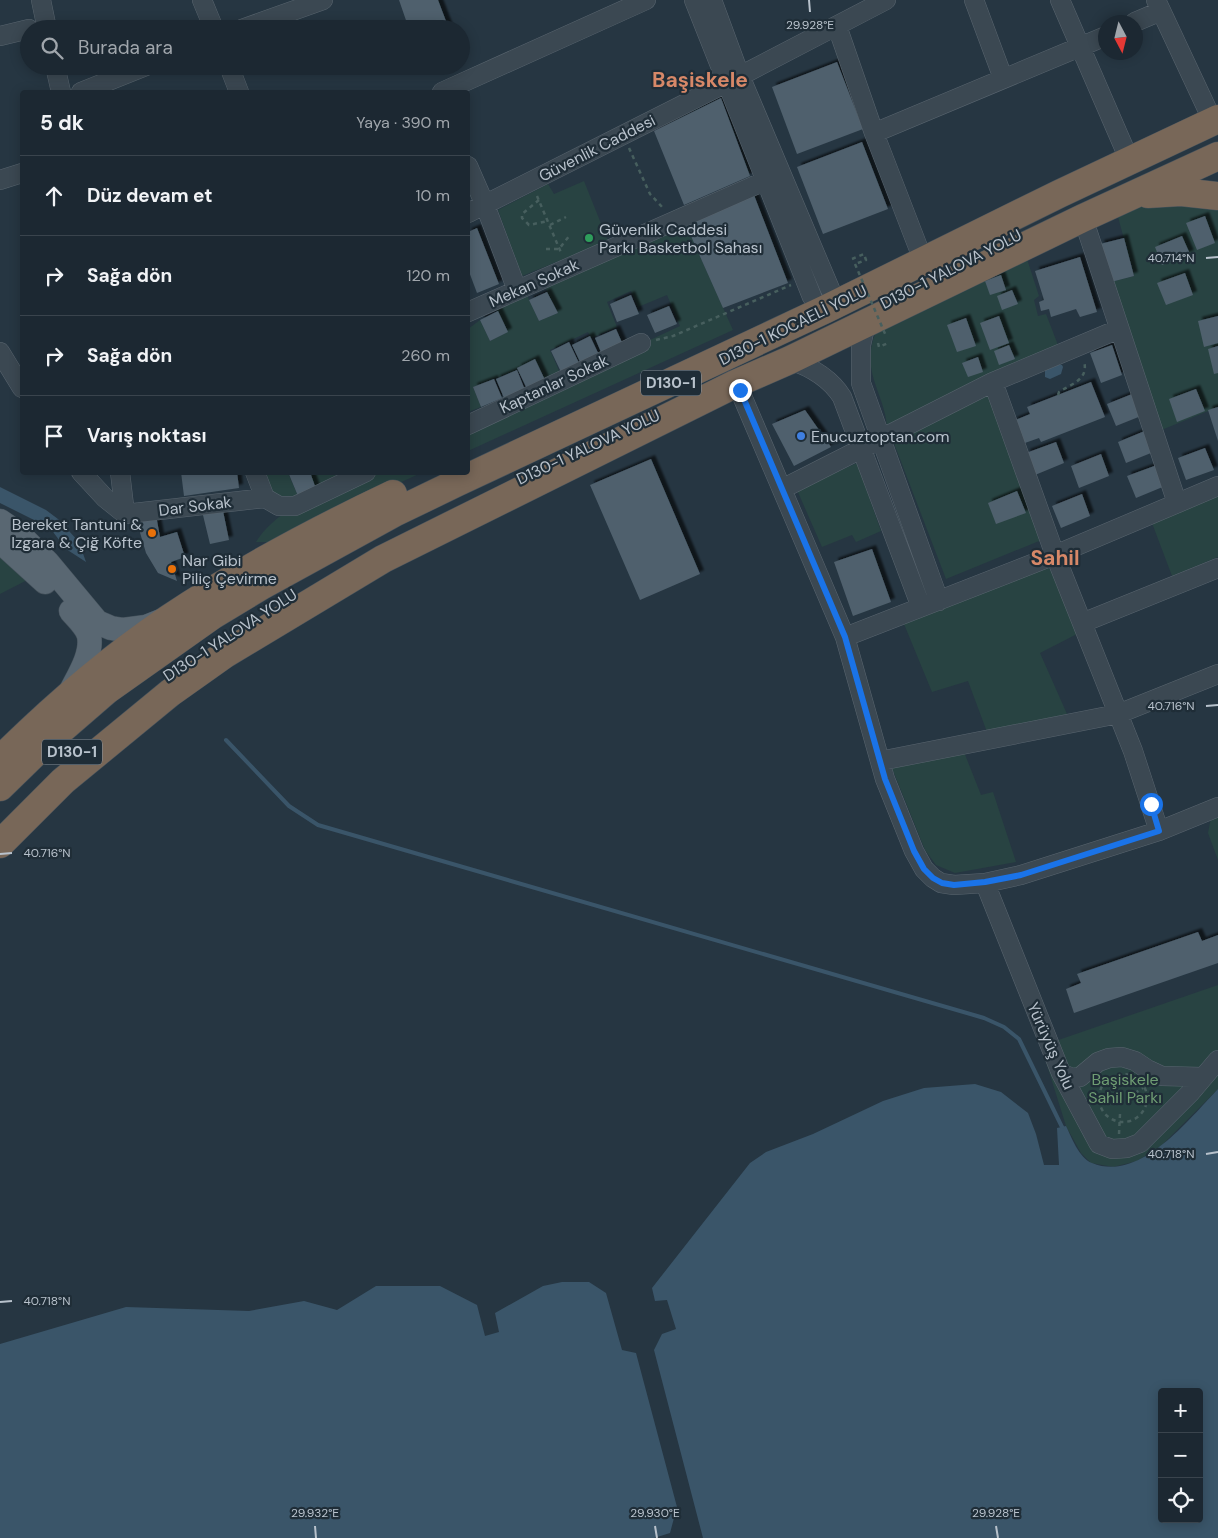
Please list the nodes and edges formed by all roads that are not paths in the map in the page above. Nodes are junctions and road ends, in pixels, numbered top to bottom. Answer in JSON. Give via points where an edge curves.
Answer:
{"nodes":[{"id":1,"x":41,"y":0,"type":"edge"},
{"id":2,"x":202,"y":0,"type":"edge"},
{"id":3,"x":323,"y":0,"type":"edge"},
{"id":4,"x":646,"y":0,"type":"edge"},
{"id":5,"x":694,"y":0,"type":"edge"},
{"id":6,"x":712,"y":0,"type":"edge"},
{"id":7,"x":886,"y":0,"type":"edge"},
{"id":8,"x":974,"y":0,"type":"edge"},
{"id":9,"x":1060,"y":0,"type":"edge"},
{"id":10,"x":1159,"y":5,"type":"edge"},
{"id":11,"x":1143,"y":16,"type":"edge"},
{"id":12,"x":39,"y":20,"type":"edge"},
{"id":13,"x":210,"y":20,"type":"edge"},
{"id":14,"x":267,"y":20,"type":"edge"},
{"id":15,"x":837,"y":26,"type":"junction"},
{"id":16,"x":20,"y":32,"type":"edge"},
{"id":17,"x":0,"y":36,"type":"edge"},
{"id":18,"x":1098,"y":40,"type":"edge"},
{"id":19,"x":1081,"y":47,"type":"junction"},
{"id":20,"x":58,"y":75,"type":"edge"},
{"id":21,"x":124,"y":75,"type":"edge"},
{"id":22,"x":232,"y":75,"type":"edge"},
{"id":23,"x":1003,"y":78,"type":"junction"},
{"id":24,"x":733,"y":79,"type":"junction"},
{"id":25,"x":61,"y":90,"type":"edge"},
{"id":26,"x":86,"y":90,"type":"edge"},
{"id":27,"x":238,"y":90,"type":"edge"},
{"id":28,"x":446,"y":90,"type":"edge"},
{"id":29,"x":1215,"y":112,"type":"edge"},
{"id":30,"x":874,"y":133,"type":"junction"},
{"id":31,"x":1218,"y":143,"type":"edge"},
{"id":32,"x":1125,"y":150,"type":"junction"},
{"id":33,"x":1218,"y":156,"type":"edge"},
{"id":34,"x":470,"y":171,"type":"edge"},
{"id":35,"x":20,"y":174,"type":"edge"},
{"id":36,"x":0,"y":180,"type":"edge"},
{"id":37,"x":765,"y":181,"type":"junction"},
{"id":38,"x":1218,"y":196,"type":"edge"},
{"id":39,"x":485,"y":205,"type":"junction"},
{"id":40,"x":470,"y":212,"type":"edge"},
{"id":41,"x":1083,"y":218,"type":"junction"},
{"id":42,"x":918,"y":247,"type":"junction"},
{"id":43,"x":951,"y":271,"type":"junction"},
{"id":44,"x":815,"y":288,"type":"junction"},
{"id":45,"x":517,"y":290,"type":"junction"},
{"id":46,"x":470,"y":311,"type":"edge"},
{"id":47,"x":1119,"y":329,"type":"junction"},
{"id":48,"x":876,"y":330,"type":"junction"},
{"id":49,"x":641,"y":343,"type":"dead end"},
{"id":50,"x":0,"y":352,"type":"edge"},
{"id":51,"x":790,"y":360,"type":"junction"},
{"id":52,"x":993,"y":382,"type":"junction"},
{"id":53,"x":735,"y":384,"type":"junction"},
{"id":54,"x":20,"y":385,"type":"edge"},
{"id":55,"x":470,"y":423,"type":"edge"},
{"id":56,"x":880,"y":440,"type":"junction"},
{"id":57,"x":862,"y":449,"type":"junction"},
{"id":58,"x":470,"y":458,"type":"edge"},
{"id":59,"x":84,"y":475,"type":"edge"},
{"id":60,"x":120,"y":475,"type":"edge"},
{"id":61,"x":256,"y":475,"type":"edge"},
{"id":62,"x":360,"y":475,"type":"edge"},
{"id":63,"x":434,"y":475,"type":"edge"},
{"id":64,"x":437,"y":475,"type":"edge"},
{"id":65,"x":1218,"y":486,"type":"edge"},
{"id":66,"x":782,"y":489,"type":"junction"},
{"id":67,"x":264,"y":498,"type":"junction"},
{"id":68,"x":1177,"y":504,"type":"junction"},
{"id":69,"x":394,"y":513,"type":"junction"},
{"id":70,"x":125,"y":514,"type":"junction"},
{"id":71,"x":1,"y":528,"type":"edge"},
{"id":72,"x":1055,"y":554,"type":"junction"},
{"id":73,"x":1218,"y":568,"type":"edge"},
{"id":74,"x":930,"y":604,"type":"junction"},
{"id":75,"x":168,"y":619,"type":"junction"},
{"id":76,"x":1082,"y":623,"type":"junction"},
{"id":77,"x":845,"y":637,"type":"junction"},
{"id":78,"x":1218,"y":674,"type":"edge"},
{"id":79,"x":67,"y":698,"type":"junction"},
{"id":80,"x":1118,"y":714,"type":"junction"},
{"id":81,"x":0,"y":760,"type":"edge"},
{"id":82,"x":880,"y":762,"type":"junction"},
{"id":83,"x":0,"y":787,"type":"edge"},
{"id":84,"x":1218,"y":807,"type":"edge"},
{"id":85,"x":0,"y":818,"type":"edge"},
{"id":86,"x":1159,"y":831,"type":"junction"},
{"id":87,"x":0,"y":844,"type":"edge"},
{"id":88,"x":985,"y":882,"type":"junction"},
{"id":89,"x":1218,"y":1060,"type":"edge"},
{"id":90,"x":1061,"y":1073,"type":"junction"},
{"id":91,"x":1202,"y":1077,"type":"junction"}],
"edges":[{"from":1,"to":12,"type":"street"},
{"from":2,"to":13,"type":"street"},
{"from":3,"to":14,"type":"street"},
{"from":4,"to":28,"type":"street"},
{"from":5,"to":24,"type":"street"},
{"from":6,"to":24,"type":"street"},
{"from":7,"to":15,"type":"street","name":"Güvenlik Caddesi"},
{"from":8,"to":23,"type":"street"},
{"from":9,"to":19,"type":"street"},
{"from":10,"to":11,"type":"street"},
{"from":10,"to":29,"type":"street"},
{"from":15,"to":24,"type":"street","name":"Güvenlik Caddesi"},
{"from":15,"to":30,"type":"street"},
{"from":16,"to":17,"type":"street"},
{"from":18,"to":19,"type":"street"},
{"from":19,"to":23,"type":"street"},
{"from":19,"to":32,"type":"street"},
{"from":20,"to":25,"type":"street"},
{"from":21,"to":26,"type":"street"},
{"from":22,"to":27,"type":"street"},
{"from":23,"to":30,"type":"street"},
{"from":24,"to":37,"type":"street"},
{"from":24,"to":39,"type":"street","name":"Güvenlik Caddesi"},
{"from":24,"to":44,"type":"street"},
{"from":29,"to":32,"type":"highway"},
{"from":29,"to":69,"type":"highway","name":"D130-1 KOCAELİ YOLU","number":"D130-1","via":[[1059,194],[826,309]]},
{"from":30,"to":42,"type":"street"},
{"from":31,"to":43,"type":"highway","name":"D130-1 YALOVA YOLU","number":"D130-1","via":[[1072,207]]},
{"from":32,"to":42,"type":"highway"},
{"from":33,"to":41,"type":"highway"},
{"from":34,"to":39,"type":"street"},
{"from":35,"to":36,"type":"street"},
{"from":37,"to":44,"type":"street"},
{"from":37,"to":45,"type":"street","name":"Mekan Sokak"},
{"from":38,"to":41,"type":"highway","via":[[1153,193]]},
{"from":39,"to":40,"type":"street","name":"Güvenlik Caddesi"},
{"from":39,"to":45,"type":"street"},
{"from":41,"to":43,"type":"highway"},
{"from":41,"to":47,"type":"street"},
{"from":41,"to":48,"type":"highway"},
{"from":42,"to":44,"type":"highway"},
{"from":43,"to":85,"type":"highway","name":"D130-1 YALOVA YOLU","number":"D130-1","via":[[370,550],[302,589],[146,689]]},
{"from":44,"to":58,"type":"highway"},
{"from":45,"to":46,"type":"street","name":"Mekan Sokak"},
{"from":47,"to":52,"type":"street"},
{"from":47,"to":68,"type":"street"},
{"from":48,"to":51,"type":"highway"},
{"from":48,"to":56,"type":"street","via":[[861,345],[861,383]]},
{"from":49,"to":55,"type":"street","name":"Kaptanlar Sokak"},
{"from":50,"to":54,"type":"street"},
{"from":51,"to":53,"type":"highway"},
{"from":51,"to":57,"type":"street","via":[[824,377],[838,391]]},
{"from":52,"to":56,"type":"street"},
{"from":52,"to":72,"type":"street"},
{"from":53,"to":66,"type":"street"},
{"from":53,"to":87,"type":"highway","via":[[383,559],[225,654],[170,692],[62,781]]},
{"from":56,"to":57,"type":"street"},
{"from":56,"to":74,"type":"street"},
{"from":57,"to":66,"type":"street"},
{"from":57,"to":74,"type":"street"},
{"from":59,"to":70,"type":"street"},
{"from":60,"to":70,"type":"street"},
{"from":61,"to":67,"type":"street"},
{"from":62,"to":67,"type":"street","via":[[295,506],[279,506]]},
{"from":63,"to":75,"type":"highway","via":[[236,576]]},
{"from":64,"to":69,"type":"highway"},
{"from":65,"to":68,"type":"street"},
{"from":66,"to":77,"type":"street"},
{"from":67,"to":70,"type":"street","name":"Dar Sokak"},
{"from":68,"to":72,"type":"street"},
{"from":69,"to":83,"type":"highway","name":"D130-1 KOCAELİ YOLU","number":"D130-1","via":[[260,586],[136,668],[40,748]]},
{"from":71,"to":75,"type":"main road","via":[[19,534],[97,622],[123,630]]},
{"from":71,"to":79,"type":"main road","via":[[89,635],[86,657]]},
{"from":72,"to":74,"type":"street"},
{"from":72,"to":76,"type":"street"},
{"from":73,"to":76,"type":"street"},
{"from":74,"to":77,"type":"street"},
{"from":75,"to":79,"type":"highway"},
{"from":76,"to":80,"type":"street"},
{"from":77,"to":82,"type":"street"},
{"from":78,"to":80,"type":"street"},
{"from":79,"to":81,"type":"highway"},
{"from":80,"to":82,"type":"street"},
{"from":80,"to":86,"type":"street","via":[[1146,785]]},
{"from":82,"to":88,"type":"street","via":[[899,815],[924,869],[942,883]]},
{"from":84,"to":86,"type":"street"},
{"from":86,"to":88,"type":"street","via":[[1021,875]]},
{"from":88,"to":90,"type":"street","name":"Yürüyüş Yolu"},
{"from":89,"to":91,"type":"street"},
{"from":90,"to":91,"type":"street","via":[[1072,1078],[1080,1077],[1098,1062],[1122,1057],[1135,1060],[1162,1076]]},
{"from":90,"to":91,"type":"street","name":"Yürüyüş Yolu","via":[[1099,1144],[1112,1149],[1140,1144]]}]}
